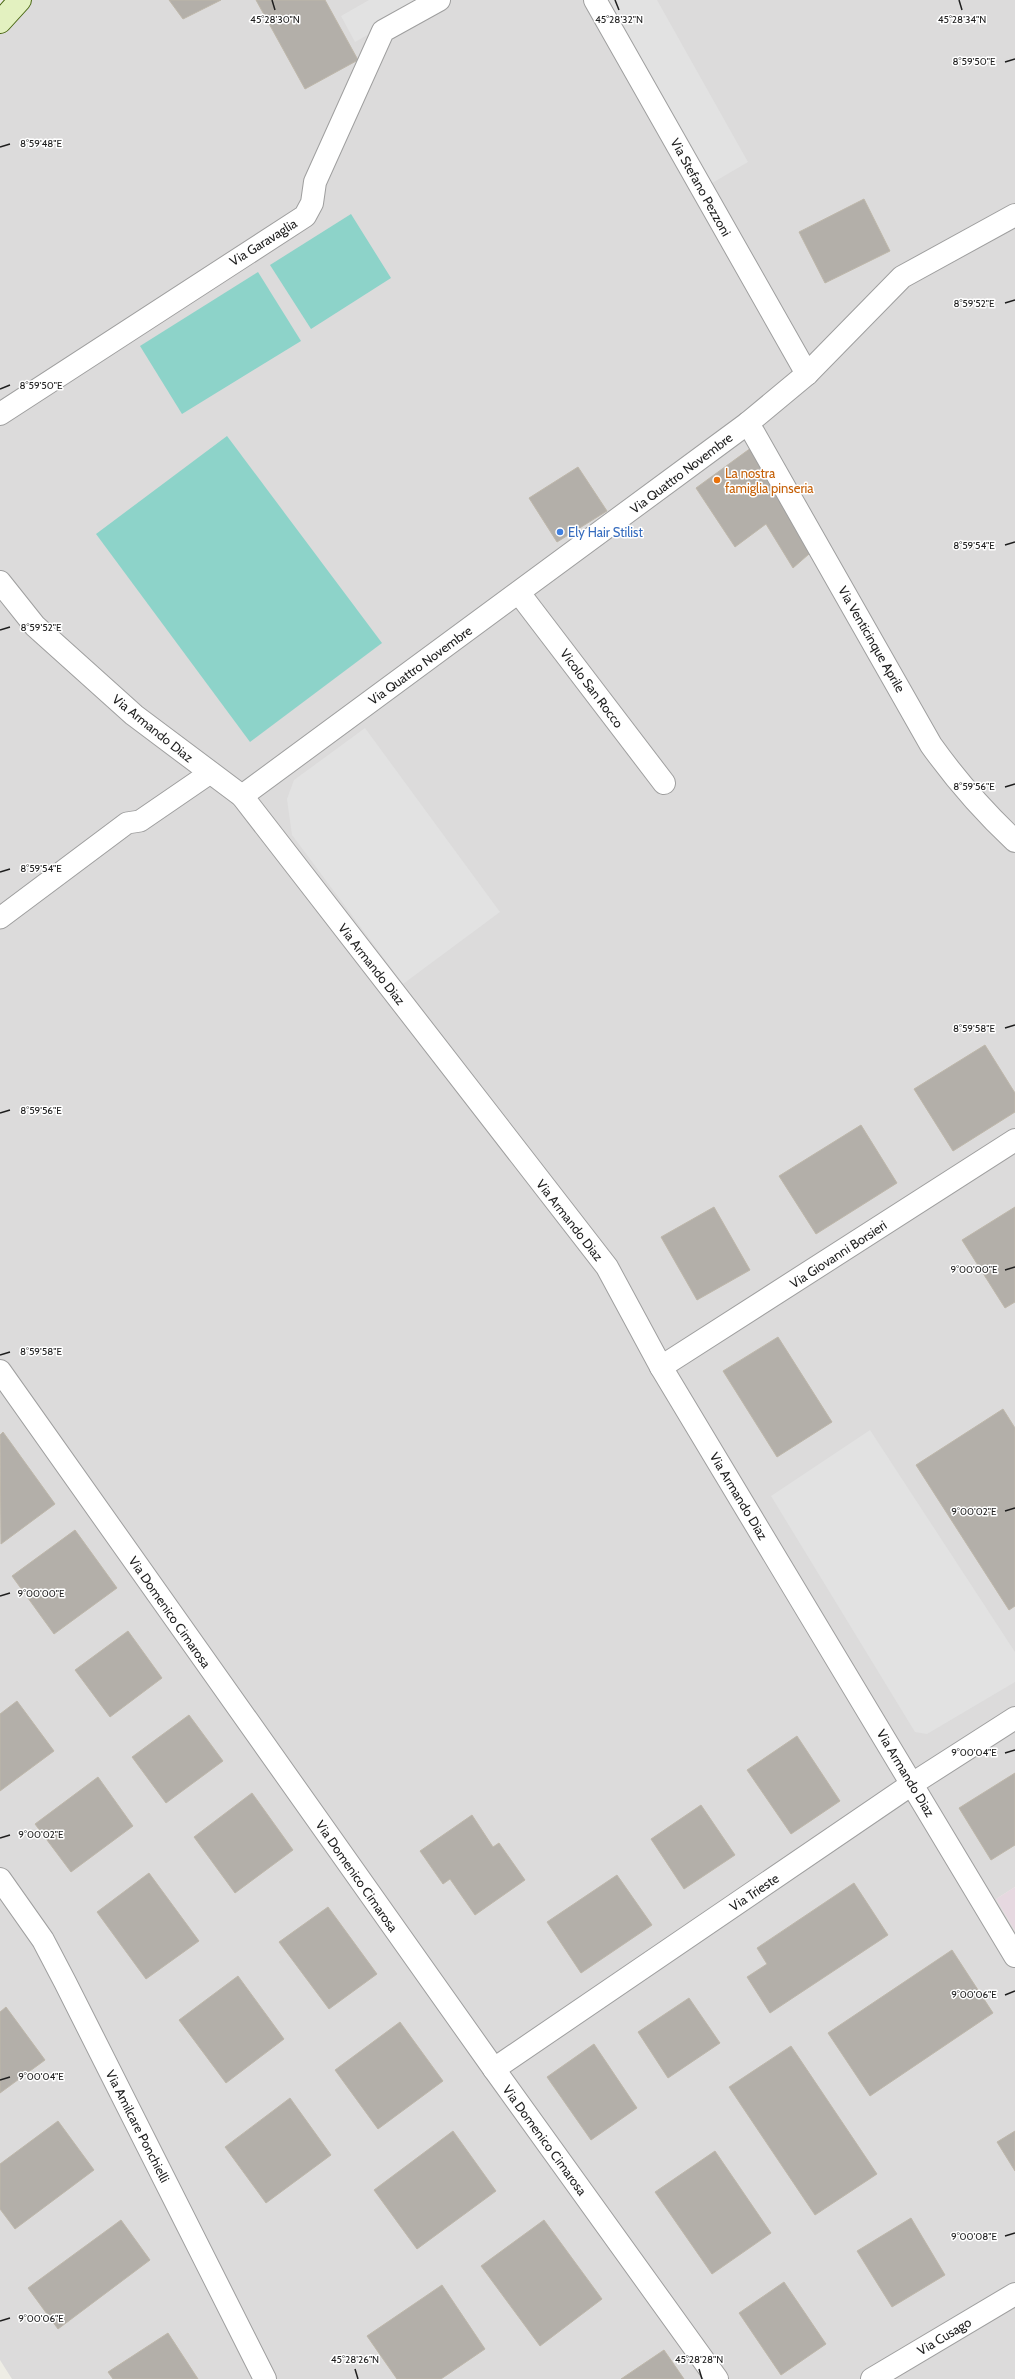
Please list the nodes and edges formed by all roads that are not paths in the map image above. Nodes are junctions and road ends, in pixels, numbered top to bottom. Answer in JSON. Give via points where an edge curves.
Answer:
{"nodes":[{"id":1,"x":20,"y":0,"type":"edge"},
{"id":2,"x":439,"y":0,"type":"edge"},
{"id":3,"x":595,"y":0,"type":"edge"},
{"id":4,"x":0,"y":22,"type":"edge"},
{"id":5,"x":1015,"y":215,"type":"edge"},
{"id":6,"x":806,"y":374,"type":"junction"},
{"id":7,"x":0,"y":414,"type":"edge"},
{"id":8,"x":748,"y":423,"type":"junction"},
{"id":9,"x":0,"y":582,"type":"edge"},
{"id":10,"x":519,"y":593,"type":"junction"},
{"id":11,"x":210,"y":773,"type":"junction"},
{"id":12,"x":664,"y":783,"type":"dead end"},
{"id":13,"x":242,"y":796,"type":"junction"},
{"id":14,"x":1015,"y":841,"type":"edge"},
{"id":15,"x":0,"y":918,"type":"edge"},
{"id":16,"x":1015,"y":1140,"type":"edge"},
{"id":17,"x":661,"y":1367,"type":"junction"},
{"id":18,"x":0,"y":1371,"type":"edge"},
{"id":19,"x":1015,"y":1718,"type":"edge"},
{"id":20,"x":912,"y":1784,"type":"junction"},
{"id":21,"x":0,"y":1879,"type":"edge"},
{"id":22,"x":1015,"y":1956,"type":"edge"},
{"id":23,"x":494,"y":2069,"type":"junction"},
{"id":24,"x":1015,"y":2294,"type":"edge"},
{"id":25,"x":265,"y":2379,"type":"edge"},
{"id":26,"x":717,"y":2379,"type":"edge"},
{"id":27,"x":872,"y":2379,"type":"edge"}],
"edges":[{"from":1,"to":4,"type":"street"},
{"from":2,"to":7,"type":"street","name":"Via Garavaglia","via":[[383,31],[315,182],[312,203],[305,216]]},
{"from":3,"to":6,"type":"street","name":"Via Stefano Pezzoni"},
{"from":5,"to":6,"type":"street","name":"Via Quattro Novembre","via":[[902,277]]},
{"from":6,"to":8,"type":"street","name":"Via Quattro Novembre"},
{"from":8,"to":10,"type":"street","name":"Via Quattro Novembre"},
{"from":8,"to":14,"type":"street","name":"Via Venticinque Aprile","via":[[931,745],[954,778]]},
{"from":9,"to":11,"type":"street","name":"Via Armando Diaz","via":[[35,626],[134,715]]},
{"from":10,"to":12,"type":"street","name":"Vicolo San Rocco"},
{"from":10,"to":13,"type":"street","name":"Via Quattro Novembre"},
{"from":11,"to":13,"type":"street","name":"Via Armando Diaz"},
{"from":11,"to":15,"type":"lane","via":[[140,821],[127,823]]},
{"from":13,"to":17,"type":"street","name":"Via Armando Diaz","via":[[607,1267]]},
{"from":16,"to":17,"type":"street","name":"Via Giovanni Borsieri"},
{"from":17,"to":20,"type":"street","name":"Via Armando Diaz"},
{"from":18,"to":23,"type":"street","name":"Via Domenico Cimarosa"},
{"from":19,"to":20,"type":"street","name":"Via Trieste"},
{"from":20,"to":22,"type":"street","name":"Via Armando Diaz"},
{"from":20,"to":23,"type":"street","name":"Via Trieste"},
{"from":21,"to":25,"type":"street","name":"Via Amilcare Ponchielli","via":[[43,1940],[58,1968]]},
{"from":23,"to":26,"type":"street","name":"Via Domenico Cimarosa"},
{"from":24,"to":27,"type":"street","name":"Via Cusago"}]}
